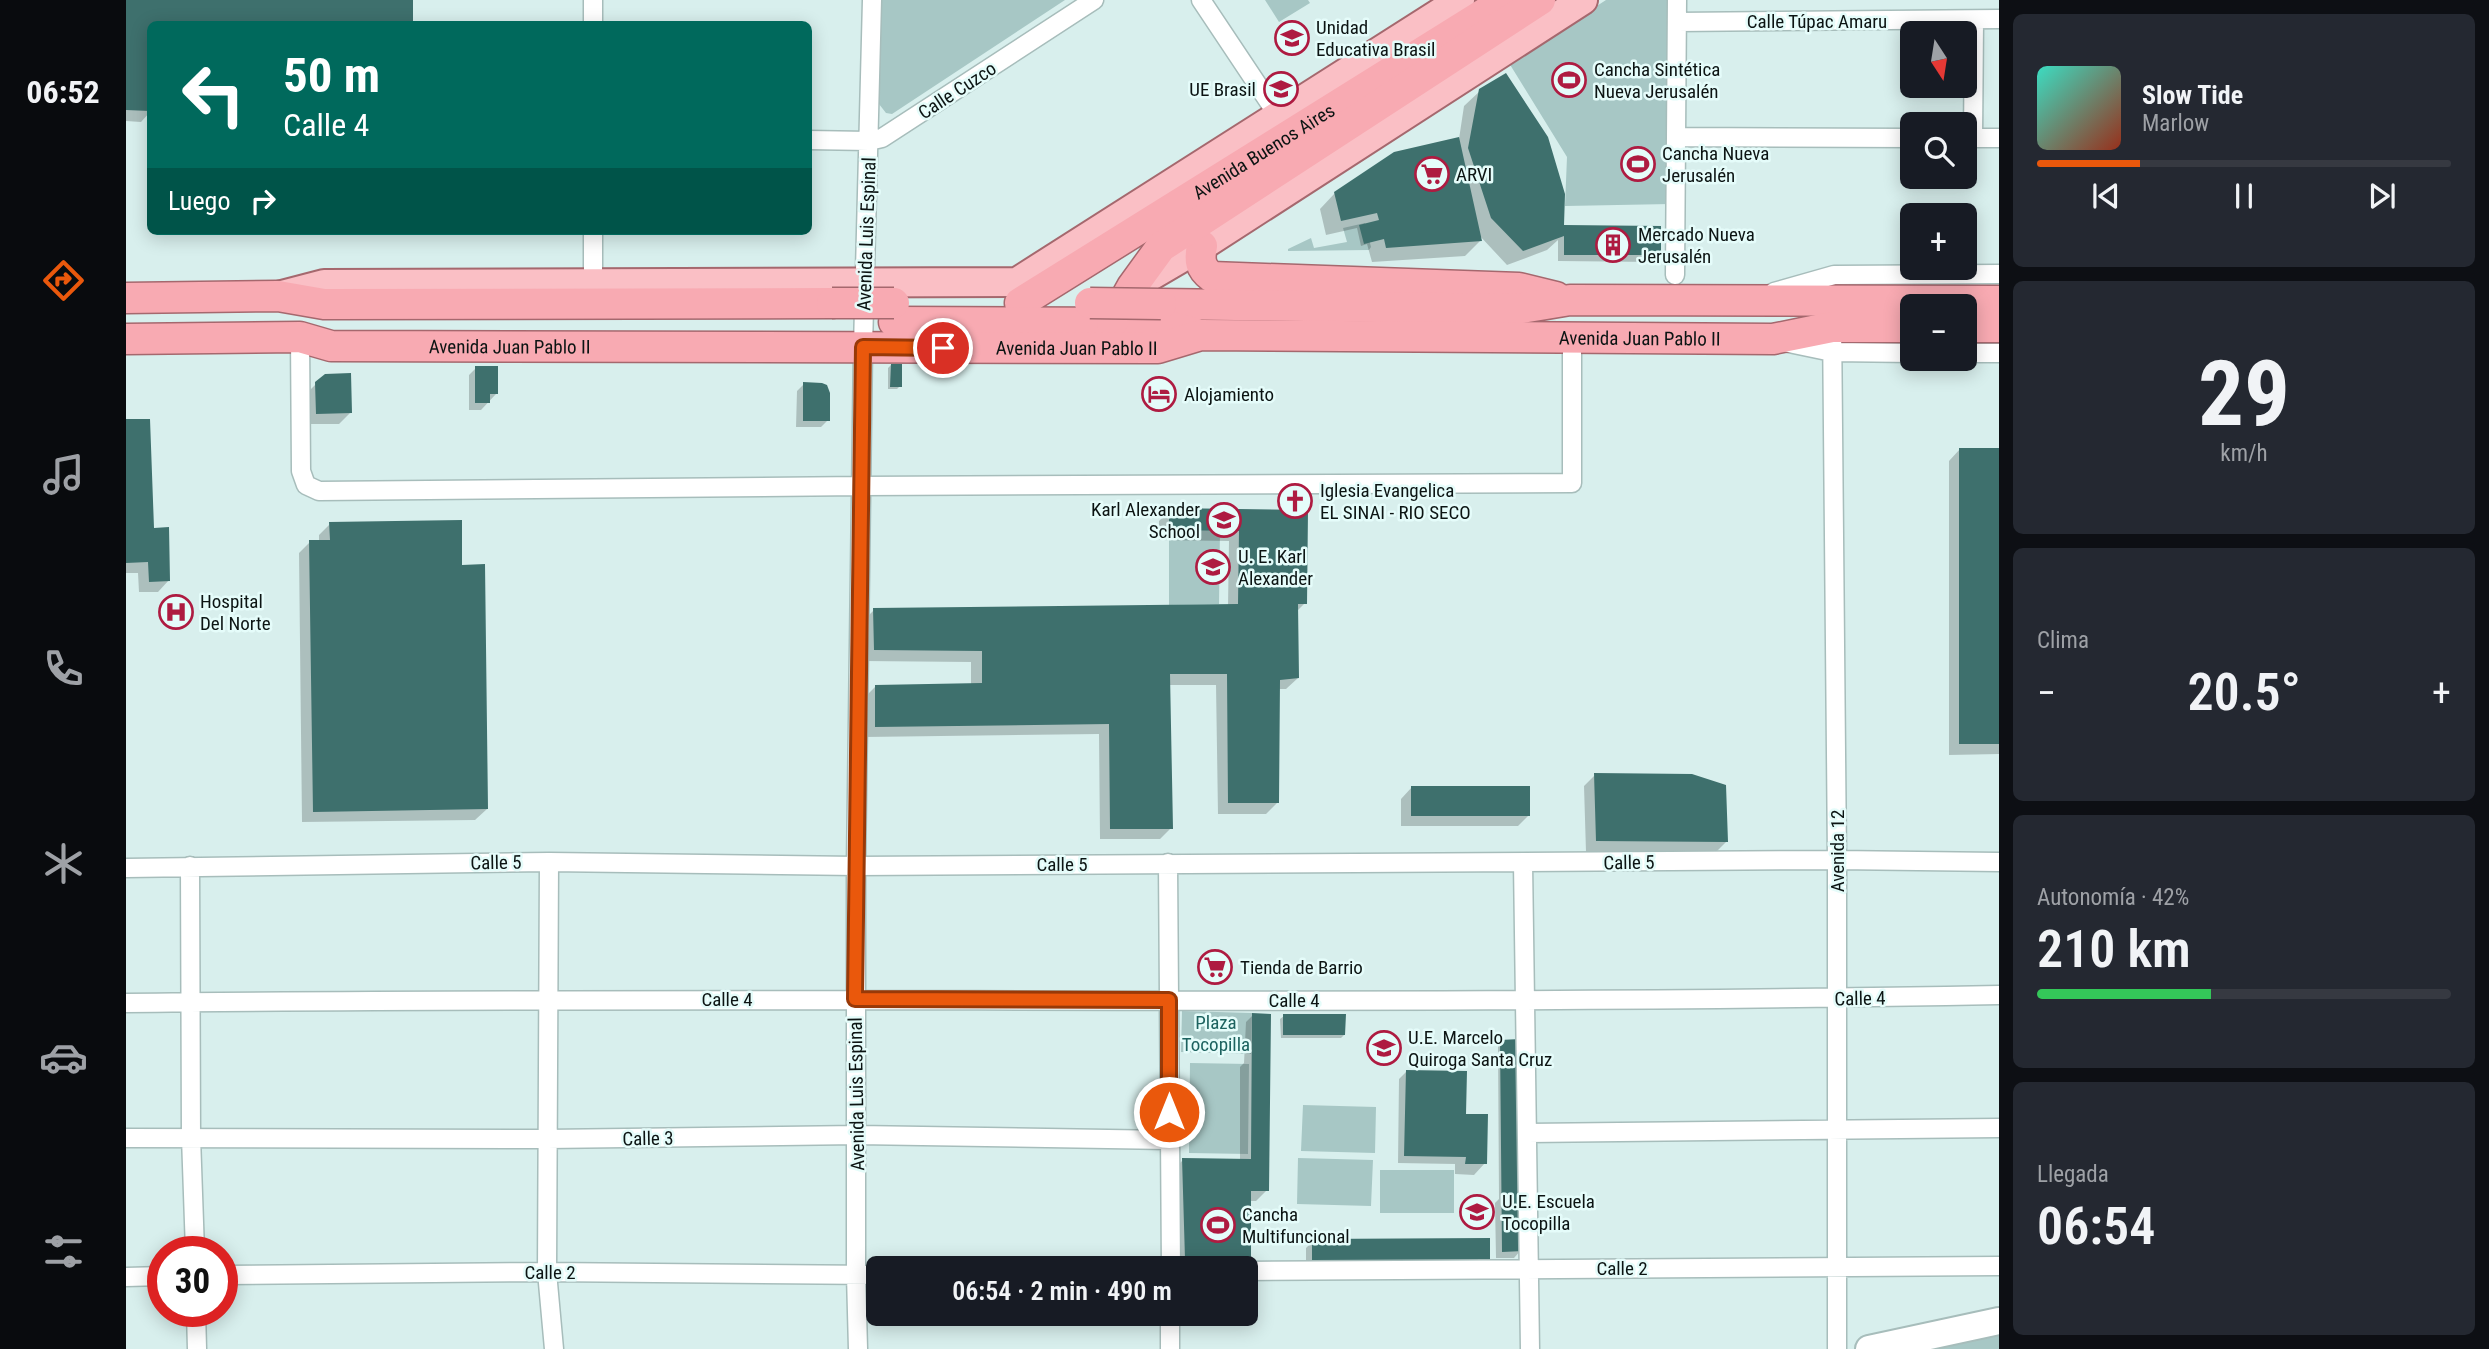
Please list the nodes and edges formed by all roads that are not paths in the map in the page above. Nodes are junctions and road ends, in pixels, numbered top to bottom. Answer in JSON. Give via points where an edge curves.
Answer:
{"nodes":[{"id":1,"x":593,"y":0,"type":"edge"},
{"id":2,"x":872,"y":0,"type":"edge"},
{"id":3,"x":1094,"y":0,"type":"edge"},
{"id":4,"x":1201,"y":0,"type":"edge"},
{"id":5,"x":1460,"y":0,"type":"edge"},
{"id":6,"x":1506,"y":0,"type":"edge"},
{"id":7,"x":1540,"y":0,"type":"edge"},
{"id":8,"x":1583,"y":0,"type":"edge"},
{"id":9,"x":1677,"y":0,"type":"edge"},
{"id":10,"x":1999,"y":19,"type":"edge"},
{"id":11,"x":1974,"y":20,"type":"junction"},
{"id":12,"x":593,"y":21,"type":"edge"},
{"id":13,"x":1677,"y":22,"type":"junction"},
{"id":14,"x":1970,"y":112,"type":"edge"},
{"id":15,"x":1279,"y":117,"type":"junction"},
{"id":16,"x":1676,"y":137,"type":"junction"},
{"id":17,"x":1900,"y":138,"type":"edge"},
{"id":18,"x":1977,"y":138,"type":"edge"},
{"id":19,"x":1999,"y":138,"type":"edge"},
{"id":20,"x":812,"y":140,"type":"edge"},
{"id":21,"x":869,"y":141,"type":"junction"},
{"id":22,"x":593,"y":235,"type":"edge"},
{"id":23,"x":1202,"y":246,"type":"junction"},
{"id":24,"x":1999,"y":274,"type":"edge"},
{"id":25,"x":1675,"y":275,"type":"dead end"},
{"id":26,"x":865,"y":282,"type":"junction"},
{"id":27,"x":593,"y":283,"type":"junction"},
{"id":28,"x":1132,"y":287,"type":"junction"},
{"id":29,"x":1018,"y":293,"type":"junction"},
{"id":30,"x":278,"y":296,"type":"junction"},
{"id":31,"x":126,"y":298,"type":"edge"},
{"id":32,"x":1570,"y":300,"type":"junction"},
{"id":33,"x":1745,"y":300,"type":"junction"},
{"id":34,"x":1999,"y":301,"type":"edge"},
{"id":35,"x":832,"y":312,"type":"junction"},
{"id":36,"x":894,"y":312,"type":"junction"},
{"id":37,"x":1112,"y":323,"type":"junction"},
{"id":38,"x":1832,"y":327,"type":"junction"},
{"id":39,"x":1900,"y":327,"type":"edge"},
{"id":40,"x":1977,"y":327,"type":"edge"},
{"id":41,"x":1999,"y":327,"type":"edge"},
{"id":42,"x":1201,"y":335,"type":"junction"},
{"id":43,"x":300,"y":337,"type":"junction"},
{"id":44,"x":1572,"y":337,"type":"junction"},
{"id":45,"x":126,"y":339,"type":"edge"},
{"id":46,"x":863,"y":347,"type":"junction"},
{"id":47,"x":1900,"y":349,"type":"edge"},
{"id":48,"x":1977,"y":353,"type":"edge"},
{"id":49,"x":1999,"y":353,"type":"edge"},
{"id":50,"x":863,"y":486,"type":"junction"},
{"id":51,"x":1838,"y":860,"type":"junction"},
{"id":52,"x":549,"y":862,"type":"junction"},
{"id":53,"x":1999,"y":862,"type":"edge"},
{"id":54,"x":1168,"y":863,"type":"junction"},
{"id":55,"x":1524,"y":863,"type":"junction"},
{"id":56,"x":190,"y":866,"type":"junction"},
{"id":57,"x":856,"y":866,"type":"junction"},
{"id":58,"x":126,"y":868,"type":"edge"},
{"id":59,"x":1999,"y":995,"type":"edge"},
{"id":60,"x":1838,"y":998,"type":"junction"},
{"id":61,"x":549,"y":999,"type":"junction"},
{"id":62,"x":855,"y":999,"type":"junction"},
{"id":63,"x":1169,"y":1000,"type":"junction"},
{"id":64,"x":1525,"y":1000,"type":"junction"},
{"id":65,"x":190,"y":1002,"type":"junction"},
{"id":66,"x":126,"y":1003,"type":"edge"},
{"id":67,"x":1999,"y":1128,"type":"edge"},
{"id":68,"x":1839,"y":1129,"type":"junction"},
{"id":69,"x":1528,"y":1133,"type":"junction"},
{"id":70,"x":858,"y":1135,"type":"junction"},
{"id":71,"x":191,"y":1137,"type":"junction"},
{"id":72,"x":126,"y":1138,"type":"edge"},
{"id":73,"x":547,"y":1139,"type":"junction"},
{"id":74,"x":1169,"y":1140,"type":"junction"},
{"id":75,"x":194,"y":1236,"type":"edge"},
{"id":76,"x":1171,"y":1256,"type":"edge"},
{"id":77,"x":1836,"y":1266,"type":"junction"},
{"id":78,"x":1999,"y":1266,"type":"edge"},
{"id":79,"x":1530,"y":1269,"type":"junction"},
{"id":80,"x":1258,"y":1271,"type":"edge"},
{"id":81,"x":547,"y":1272,"type":"junction"},
{"id":82,"x":238,"y":1275,"type":"edge"},
{"id":83,"x":856,"y":1275,"type":"junction"},
{"id":84,"x":866,"y":1275,"type":"edge"},
{"id":85,"x":147,"y":1276,"type":"edge"},
{"id":86,"x":126,"y":1277,"type":"edge"},
{"id":87,"x":1999,"y":1321,"type":"edge"},
{"id":88,"x":1170,"y":1326,"type":"edge"},
{"id":89,"x":196,"y":1327,"type":"edge"},
{"id":90,"x":197,"y":1349,"type":"edge"},
{"id":91,"x":554,"y":1349,"type":"edge"},
{"id":92,"x":858,"y":1349,"type":"edge"},
{"id":93,"x":1170,"y":1349,"type":"edge"},
{"id":94,"x":1530,"y":1349,"type":"edge"},
{"id":95,"x":1837,"y":1349,"type":"edge"},
{"id":96,"x":1869,"y":1349,"type":"edge"}],
"edges":[{"from":1,"to":12,"type":"street"},
{"from":2,"to":21,"type":"street","name":"Avenida Luis Espinal"},
{"from":3,"to":21,"type":"street","name":"Calle Cuzco","via":[[900,127]]},
{"from":4,"to":15,"type":"street"},
{"from":5,"to":15,"type":"main road","name":"Avenida Buenos Aires"},
{"from":6,"to":29,"type":"highway","name":"Avenida Buenos Aires"},
{"from":7,"to":28,"type":"highway","name":"Avenida Buenos Aires","via":[[1161,247]]},
{"from":8,"to":23,"type":"main road"},
{"from":9,"to":13,"type":"street"},
{"from":10,"to":11,"type":"street","name":"Calle Túpac Amaru"},
{"from":11,"to":13,"type":"street","name":"Calle Túpac Amaru"},
{"from":11,"to":14,"type":"street"},
{"from":13,"to":16,"type":"street"},
{"from":15,"to":29,"type":"main road","name":"Avenida Buenos Aires"},
{"from":16,"to":17,"type":"street"},
{"from":16,"to":25,"type":"street"},
{"from":18,"to":19,"type":"street"},
{"from":20,"to":21,"type":"street","name":"Calle Cuzco"},
{"from":21,"to":26,"type":"street","name":"Avenida Luis Espinal"},
{"from":22,"to":27,"type":"street"},
{"from":23,"to":28,"type":"main road"},
{"from":23,"to":32,"type":"highway","via":[[1203,270],[1212,277],[1519,288]]},
{"from":24,"to":33,"type":"street","name":"Avenida Juan Pablo II","via":[[1834,275]]},
{"from":26,"to":27,"type":"main road","name":"Avenida Juan Pablo II"},
{"from":26,"to":29,"type":"main road","name":"Avenida Juan Pablo II"},
{"from":26,"to":46,"type":"street","name":"Avenida Luis Espinal"},
{"from":27,"to":30,"type":"main road","name":"Avenida Juan Pablo II","via":[[324,284]]},
{"from":28,"to":37,"type":"highway","name":"Avenida Buenos Aires"},
{"from":29,"to":32,"type":"highway","name":"Avenida Juan Pablo II","bridge":true,"via":[[1090,303],[1516,309]]},
{"from":29,"to":36,"type":"highway","name":"Avenida Juan Pablo II"},
{"from":30,"to":31,"type":"highway","name":"Avenida Juan Pablo II"},
{"from":30,"to":35,"type":"highway","name":"Avenida Juan Pablo II","via":[[324,304]]},
{"from":32,"to":33,"type":"highway","name":"Avenida Juan Pablo II"},
{"from":33,"to":38,"type":"highway","name":"Avenida Juan Pablo II"},
{"from":34,"to":38,"type":"highway","name":"Avenida Juan Pablo II"},
{"from":35,"to":36,"type":"highway","name":"Avenida Juan Pablo II","bridge":true},
{"from":35,"to":43,"type":"highway","via":[[326,321]]},
{"from":36,"to":37,"type":"highway"},
{"from":37,"to":42,"type":"highway","via":[[1158,323]]},
{"from":38,"to":39,"type":"highway","name":"Avenida Juan Pablo II"},
{"from":38,"to":44,"type":"highway","name":"Avenida Juan Pablo II","via":[[1773,339]]},
{"from":38,"to":47,"type":"street","name":"Avenida Juan Pablo II"},
{"from":38,"to":51,"type":"street","name":"Avenida 12"},
{"from":40,"to":41,"type":"highway"},
{"from":42,"to":44,"type":"highway","name":"Avenida Juan Pablo II"},
{"from":42,"to":46,"type":"highway","name":"Avenida Juan Pablo II","via":[[1157,348]]},
{"from":43,"to":45,"type":"highway","name":"Avenida Juan Pablo II"},
{"from":43,"to":46,"type":"highway","name":"Avenida Juan Pablo II","via":[[331,346]]},
{"from":43,"to":50,"type":"street","via":[[300,471],[306,485],[319,491]]},
{"from":44,"to":50,"type":"street","via":[[1572,482]]},
{"from":46,"to":50,"type":"street","name":"Avenida Luis Espinal"},
{"from":48,"to":49,"type":"street"},
{"from":50,"to":57,"type":"street","name":"Avenida Luis Espinal"},
{"from":51,"to":53,"type":"street","name":"Calle 5"},
{"from":51,"to":55,"type":"street","name":"Calle 5"},
{"from":51,"to":60,"type":"street","name":"Avenida 12"},
{"from":52,"to":56,"type":"street","name":"Calle 5"},
{"from":52,"to":57,"type":"street","name":"Calle 5"},
{"from":52,"to":61,"type":"street"},
{"from":54,"to":55,"type":"street","name":"Calle 5"},
{"from":54,"to":57,"type":"street","name":"Calle 5"},
{"from":54,"to":63,"type":"street"},
{"from":55,"to":64,"type":"street"},
{"from":56,"to":58,"type":"street","name":"Calle 5"},
{"from":56,"to":65,"type":"street"},
{"from":57,"to":62,"type":"street","name":"Avenida Luis Espinal"},
{"from":59,"to":60,"type":"street","name":"Calle 4"},
{"from":60,"to":64,"type":"street","name":"Calle 4"},
{"from":60,"to":68,"type":"street","name":"Avenida 12"},
{"from":61,"to":62,"type":"street","name":"Calle 4"},
{"from":61,"to":65,"type":"street","name":"Calle 4"},
{"from":61,"to":73,"type":"street"},
{"from":62,"to":63,"type":"street","name":"Calle 4"},
{"from":62,"to":70,"type":"street","name":"Avenida Luis Espinal"},
{"from":63,"to":64,"type":"street","name":"Calle 4"},
{"from":63,"to":74,"type":"street"},
{"from":64,"to":69,"type":"street"},
{"from":65,"to":66,"type":"street","name":"Calle 4"},
{"from":65,"to":71,"type":"street"},
{"from":67,"to":68,"type":"street"},
{"from":68,"to":69,"type":"street"},
{"from":68,"to":77,"type":"street","name":"Avenida 12"},
{"from":69,"to":79,"type":"street"},
{"from":70,"to":73,"type":"street","name":"Calle 3"},
{"from":70,"to":74,"type":"street","name":"Calle 3"},
{"from":70,"to":83,"type":"street","name":"Avenida Luis Espinal"},
{"from":71,"to":72,"type":"street","name":"Calle 3"},
{"from":71,"to":73,"type":"street","name":"Calle 3"},
{"from":71,"to":75,"type":"street"},
{"from":73,"to":81,"type":"street"},
{"from":74,"to":76,"type":"street"},
{"from":77,"to":78,"type":"street","name":"Calle 2"},
{"from":77,"to":79,"type":"street","name":"Calle 2"},
{"from":77,"to":95,"type":"street","name":"Avenida 12"},
{"from":79,"to":80,"type":"street","name":"Calle 2"},
{"from":79,"to":94,"type":"street"},
{"from":81,"to":82,"type":"street","name":"Calle 2"},
{"from":81,"to":83,"type":"street","name":"Calle 2"},
{"from":81,"to":91,"type":"street"},
{"from":83,"to":84,"type":"street","name":"Calle 2"},
{"from":83,"to":92,"type":"street","name":"Avenida Luis Espinal"},
{"from":85,"to":86,"type":"street"},
{"from":87,"to":96,"type":"main road"},
{"from":88,"to":93,"type":"street"},
{"from":89,"to":90,"type":"street"}]}
